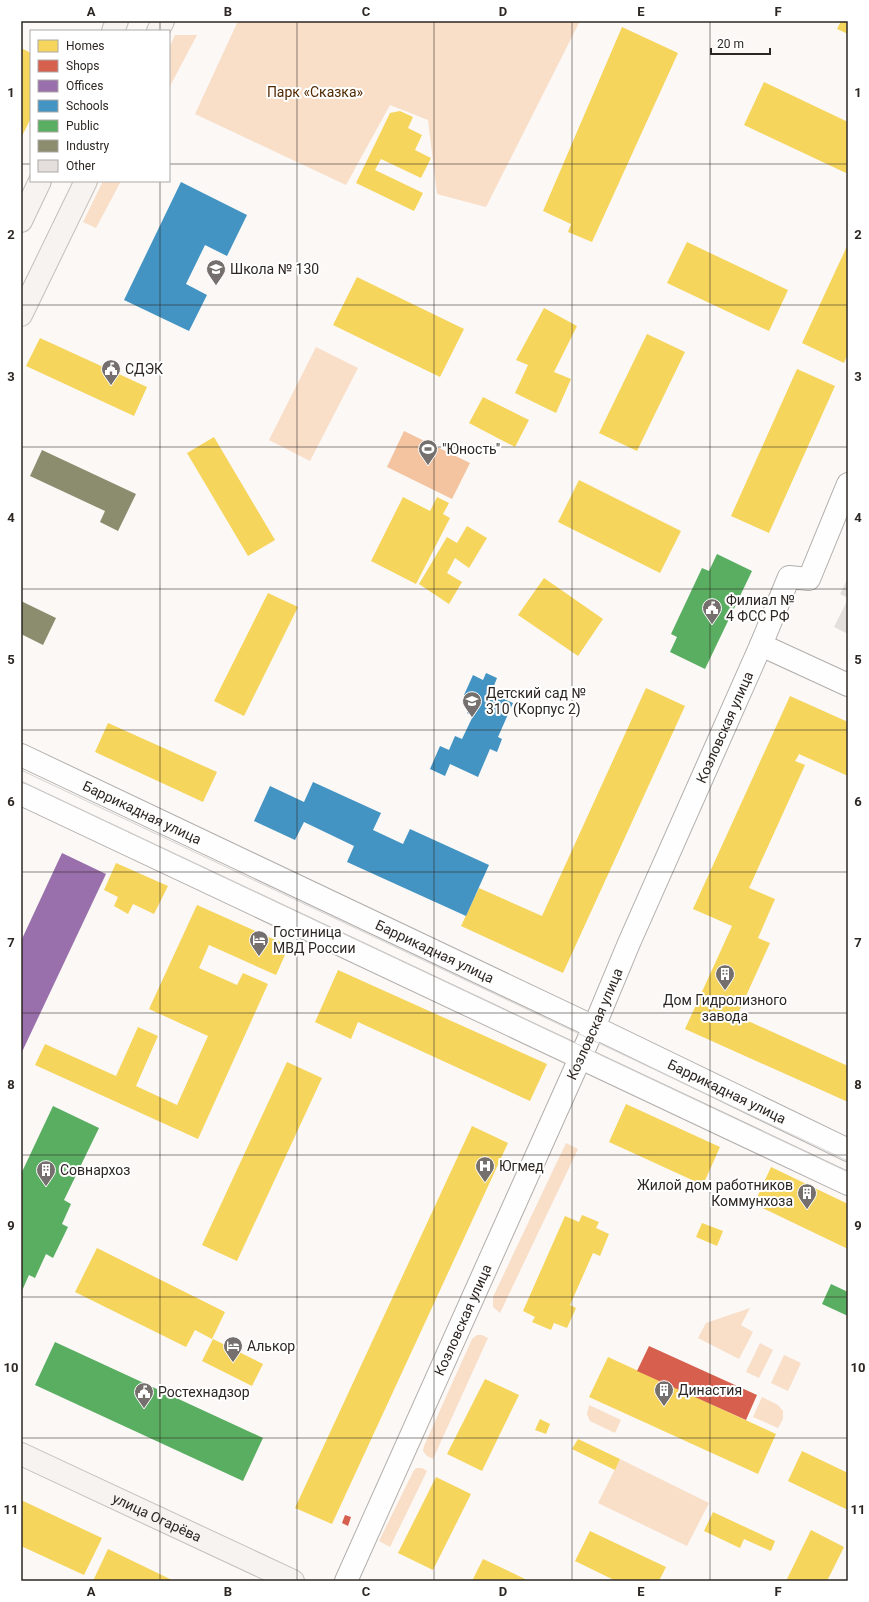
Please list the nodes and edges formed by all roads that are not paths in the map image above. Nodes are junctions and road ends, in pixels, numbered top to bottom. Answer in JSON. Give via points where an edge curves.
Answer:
{"nodes":[{"id":1,"x":40,"y":182,"type":"edge"},
{"id":2,"x":86,"y":182,"type":"edge"},
{"id":3,"x":21,"y":221,"type":"edge"},
{"id":4,"x":21,"y":316,"type":"edge"},
{"id":5,"x":848,"y":484,"type":"edge"},
{"id":6,"x":761,"y":645,"type":"junction"},
{"id":7,"x":848,"y":685,"type":"edge"},
{"id":8,"x":21,"y":755,"type":"edge"},
{"id":9,"x":21,"y":794,"type":"edge"},
{"id":10,"x":594,"y":1027,"type":"junction"},
{"id":11,"x":580,"y":1058,"type":"junction"},
{"id":12,"x":848,"y":1150,"type":"edge"},
{"id":13,"x":848,"y":1184,"type":"edge"},
{"id":14,"x":21,"y":1454,"type":"edge"},
{"id":15,"x":293,"y":1581,"type":"edge"},
{"id":16,"x":346,"y":1581,"type":"edge"}],
"edges":[{"from":1,"to":3,"type":"main road"},
{"from":2,"to":4,"type":"main road"},
{"from":5,"to":6,"type":"street","name":"Козловская улица","via":[[809,578],[788,577]]},
{"from":6,"to":7,"type":"street"},
{"from":6,"to":10,"type":"street","name":"Козловская улица"},
{"from":8,"to":10,"type":"street","name":"Баррикадная улица"},
{"from":9,"to":11,"type":"street"},
{"from":10,"to":11,"type":"street","name":"Козловская улица"},
{"from":10,"to":12,"type":"street","name":"Баррикадная улица"},
{"from":11,"to":13,"type":"street"},
{"from":11,"to":16,"type":"street","name":"Козловская улица"},
{"from":14,"to":15,"type":"main road","name":"улица Огарёва"}]}
